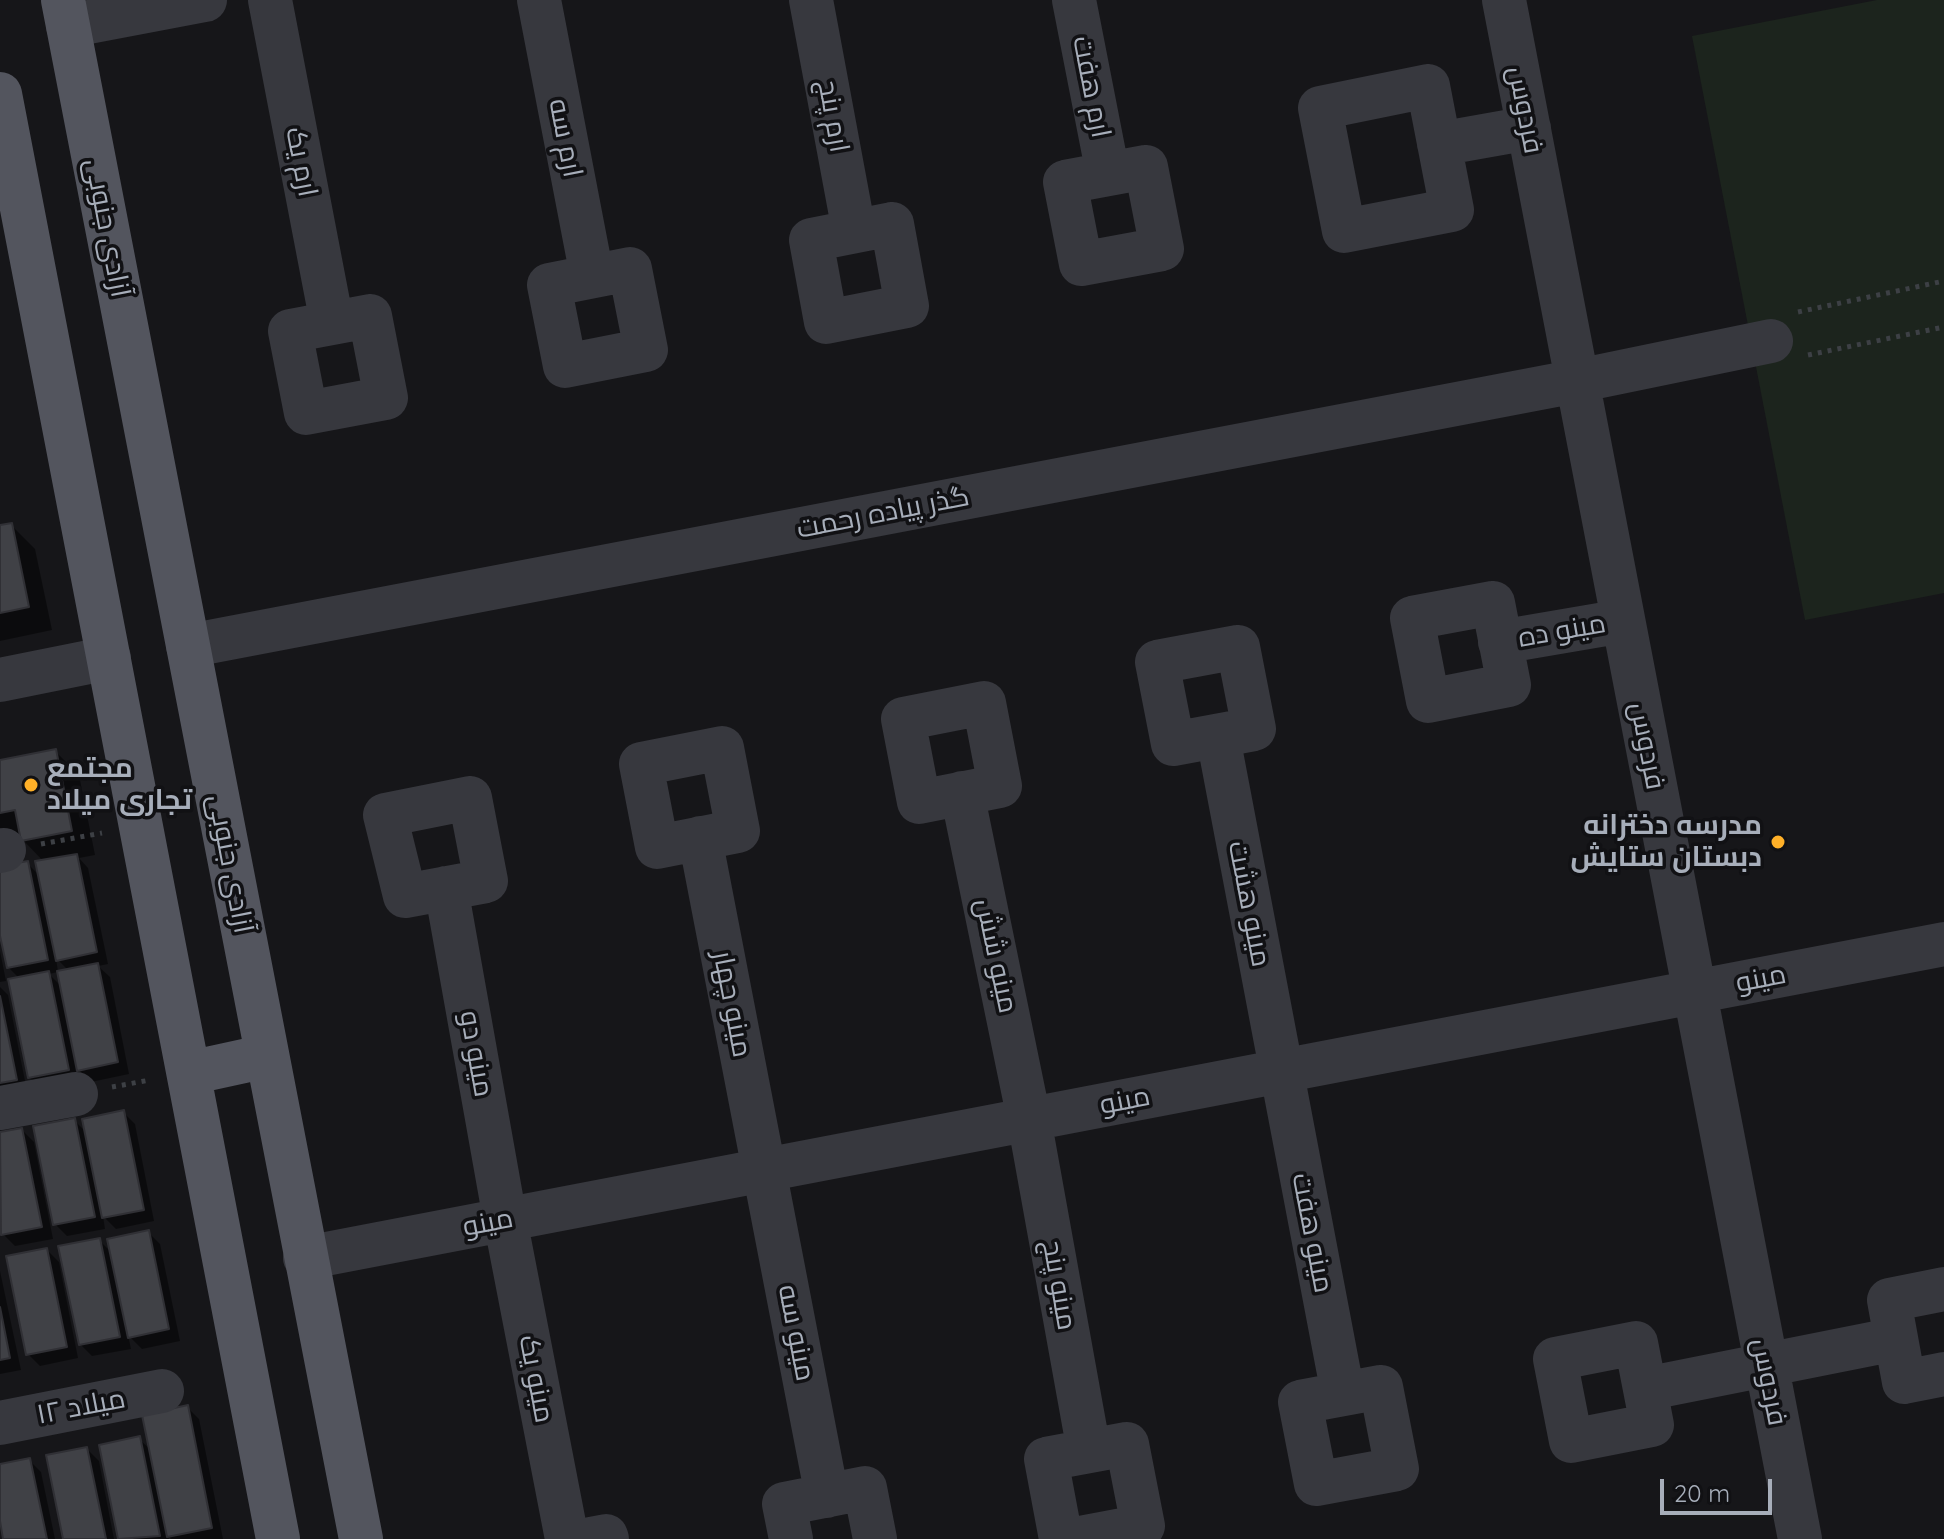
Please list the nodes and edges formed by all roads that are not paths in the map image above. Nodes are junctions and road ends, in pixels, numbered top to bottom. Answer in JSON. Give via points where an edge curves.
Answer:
{"nodes":[{"id":1,"x":205,"y":0,"type":"edge"},
{"id":2,"x":270,"y":0,"type":"edge"},
{"id":3,"x":539,"y":0,"type":"edge"},
{"id":4,"x":811,"y":0,"type":"edge"},
{"id":5,"x":1074,"y":0,"type":"edge"},
{"id":6,"x":1504,"y":0,"type":"edge"},
{"id":7,"x":66,"y":13,"type":"edge"},
{"id":8,"x":0,"y":94,"type":"edge"},
{"id":9,"x":1529,"y":128,"type":"junction"},
{"id":10,"x":1439,"y":144,"type":"dead end"},
{"id":11,"x":1108,"y":174,"type":"dead end"},
{"id":12,"x":854,"y":231,"type":"dead end"},
{"id":13,"x":592,"y":276,"type":"dead end"},
{"id":14,"x":332,"y":323,"type":"dead end"},
{"id":15,"x":1771,"y":341,"type":"road end"},
{"id":16,"x":1577,"y":381,"type":"junction"},
{"id":17,"x":1623,"y":621,"type":"junction"},
{"id":18,"x":1500,"y":642,"type":"dead end"},
{"id":19,"x":188,"y":646,"type":"junction"},
{"id":20,"x":109,"y":658,"type":"junction"},
{"id":21,"x":0,"y":680,"type":"edge"},
{"id":22,"x":1218,"y":737,"type":"dead end"},
{"id":23,"x":962,"y":793,"type":"dead end"},
{"id":24,"x":700,"y":838,"type":"dead end"},
{"id":25,"x":446,"y":888,"type":"dead end"},
{"id":26,"x":1944,"y":944,"type":"edge"},
{"id":27,"x":1694,"y":992,"type":"junction"},
{"id":28,"x":267,"y":1056,"type":"junction"},
{"id":29,"x":1281,"y":1071,"type":"junction"},
{"id":30,"x":189,"y":1073,"type":"junction"},
{"id":31,"x":76,"y":1094,"type":"road end"},
{"id":32,"x":0,"y":1108,"type":"edge"},
{"id":33,"x":1029,"y":1119,"type":"junction"},
{"id":34,"x":764,"y":1170,"type":"junction"},
{"id":35,"x":505,"y":1219,"type":"junction"},
{"id":36,"x":305,"y":1258,"type":"junction"},
{"id":37,"x":1944,"y":1289,"type":"edge"},
{"id":38,"x":1896,"y":1339,"type":"junction"},
{"id":39,"x":1766,"y":1365,"type":"junction"},
{"id":40,"x":1944,"y":1374,"type":"edge"},
{"id":41,"x":1645,"y":1389,"type":"dead end"},
{"id":42,"x":162,"y":1391,"type":"dead end"},
{"id":43,"x":1343,"y":1394,"type":"dead end"},
{"id":44,"x":0,"y":1423,"type":"edge"},
{"id":45,"x":1089,"y":1451,"type":"junction"},
{"id":46,"x":827,"y":1496,"type":"junction"},
{"id":47,"x":278,"y":1539,"type":"edge"},
{"id":48,"x":361,"y":1539,"type":"edge"},
{"id":49,"x":567,"y":1539,"type":"edge"},
{"id":50,"x":590,"y":1539,"type":"edge"},
{"id":51,"x":607,"y":1539,"type":"edge"},
{"id":52,"x":791,"y":1539,"type":"edge"},
{"id":53,"x":875,"y":1539,"type":"edge"},
{"id":54,"x":1061,"y":1539,"type":"edge"},
{"id":55,"x":1074,"y":1539,"type":"edge"},
{"id":56,"x":1800,"y":1539,"type":"edge"}],
"edges":[{"from":1,"to":7,"type":"street"},
{"from":2,"to":14,"type":"street","name":"ارم یک"},
{"from":3,"to":13,"type":"street","name":"ارم سه"},
{"from":4,"to":12,"type":"street","name":"ارم پنج"},
{"from":5,"to":11,"type":"street","name":"ارم هفت"},
{"from":6,"to":9,"type":"street","name":"فردوس"},
{"from":7,"to":19,"type":"main road","name":"آزادی جنوبی"},
{"from":8,"to":20,"type":"main road"},
{"from":9,"to":10,"type":"street"},
{"from":9,"to":16,"type":"street","name":"فردوس"},
{"from":15,"to":16,"type":"street","name":"گذر پیاده رحمت"},
{"from":16,"to":17,"type":"street","name":"فردوس"},
{"from":16,"to":19,"type":"street","name":"گذر پیاده رحمت"},
{"from":17,"to":18,"type":"street","name":"مینو ده"},
{"from":17,"to":27,"type":"street","name":"فردوس"},
{"from":19,"to":28,"type":"main road","name":"آزادی جنوبی"},
{"from":20,"to":21,"type":"street"},
{"from":20,"to":30,"type":"main road"},
{"from":22,"to":29,"type":"street","name":"مینو هشت"},
{"from":23,"to":33,"type":"street","name":"مینو شش"},
{"from":24,"to":34,"type":"street","name":"مینو چهار"},
{"from":25,"to":35,"type":"street","name":"مینو دو"},
{"from":26,"to":27,"type":"street","name":"مینو"},
{"from":27,"to":29,"type":"street","name":"مینو"},
{"from":27,"to":39,"type":"street","name":"فردوس"},
{"from":28,"to":30,"type":"main road"},
{"from":28,"to":36,"type":"main road","name":"آزادی جنوبی"},
{"from":29,"to":33,"type":"street","name":"مینو"},
{"from":29,"to":43,"type":"street","name":"مینو هفت"},
{"from":30,"to":47,"type":"main road"},
{"from":31,"to":32,"type":"street"},
{"from":33,"to":34,"type":"street","name":"مینو"},
{"from":33,"to":45,"type":"street","name":"مینو پنج"},
{"from":34,"to":35,"type":"street","name":"مینو"},
{"from":34,"to":46,"type":"street","name":"مینو سه"},
{"from":35,"to":36,"type":"street","name":"مینو"},
{"from":35,"to":49,"type":"street","name":"مینو یک"},
{"from":36,"to":48,"type":"main road","name":"آزادی جنوبی"},
{"from":37,"to":38,"type":"street","via":[[1889,1300]]},
{"from":38,"to":39,"type":"street"},
{"from":38,"to":40,"type":"street","via":[[1904,1382]]},
{"from":39,"to":41,"type":"street"},
{"from":39,"to":56,"type":"street","name":"فردوس"},
{"from":42,"to":44,"type":"street","name":"میلاد ۱۲"},
{"from":45,"to":54,"type":"street","via":[[1046,1459]]},
{"from":45,"to":55,"type":"street","via":[[1127,1444],[1143,1526]]},
{"from":46,"to":52,"type":"street","via":[[784,1504]]},
{"from":46,"to":53,"type":"street","via":[[865,1488]]},
{"from":50,"to":51,"type":"street"}]}
